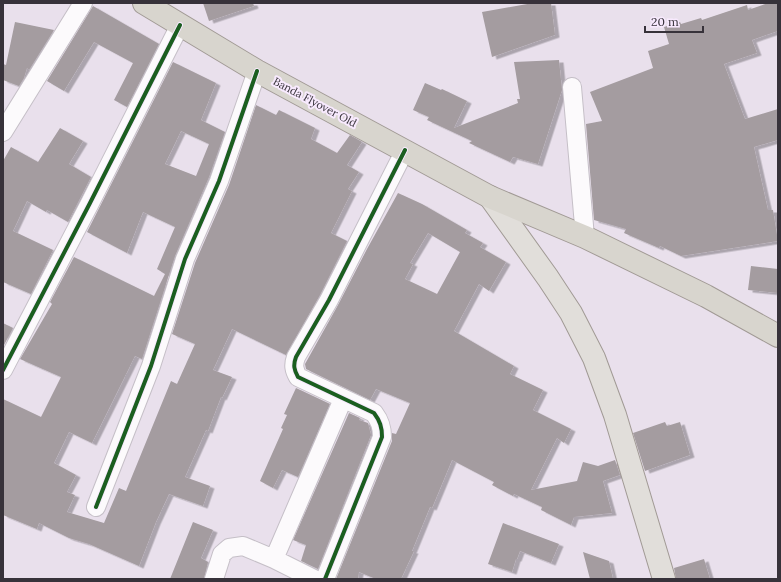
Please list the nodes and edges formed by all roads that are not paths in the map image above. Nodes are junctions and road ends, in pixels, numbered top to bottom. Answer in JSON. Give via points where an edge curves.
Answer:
{"nodes":[{"id":1,"x":83,"y":3,"type":"edge"},
{"id":2,"x":149,"y":4,"type":"edge"},
{"id":3,"x":180,"y":25,"type":"junction"},
{"id":4,"x":257,"y":71,"type":"junction"},
{"id":5,"x":572,"y":87,"type":"dead end"},
{"id":6,"x":3,"y":132,"type":"edge"},
{"id":7,"x":405,"y":150,"type":"junction"},
{"id":8,"x":490,"y":197,"type":"junction"},
{"id":9,"x":585,"y":237,"type":"junction"},
{"id":10,"x":778,"y":336,"type":"edge"},
{"id":11,"x":3,"y":370,"type":"edge"},
{"id":12,"x":343,"y":398,"type":"junction"},
{"id":13,"x":96,"y":506,"type":"dead end"},
{"id":14,"x":274,"y":559,"type":"junction"},
{"id":15,"x":214,"y":579,"type":"edge"},
{"id":16,"x":314,"y":579,"type":"edge"},
{"id":17,"x":325,"y":579,"type":"edge"},
{"id":18,"x":664,"y":579,"type":"edge"}],
"edges":[{"from":1,"to":6,"type":"street"},
{"from":2,"to":3,"type":"highway","name":"Banda Flyover Old"},
{"from":3,"to":4,"type":"highway","name":"Banda Flyover Old"},
{"from":3,"to":11,"type":"street"},
{"from":4,"to":7,"type":"highway","name":"Banda Flyover Old"},
{"from":4,"to":13,"type":"street","via":[[219,181],[185,259],[151,366]]},
{"from":5,"to":9,"type":"street"},
{"from":7,"to":8,"type":"highway","name":"Banda Flyover Old"},
{"from":7,"to":12,"type":"street","via":[[294,364],[298,377]]},
{"from":8,"to":9,"type":"highway","name":"Banda Flyover Old"},
{"from":8,"to":18,"type":"main road","via":[[571,313],[594,358],[615,415]]},
{"from":9,"to":10,"type":"highway","name":"Banda Flyover Old","via":[[706,296]]},
{"from":12,"to":14,"type":"street"},
{"from":12,"to":17,"type":"street","via":[[374,413],[382,429],[382,437]]},
{"from":14,"to":15,"type":"street","via":[[243,546],[229,548],[222,554]]},
{"from":14,"to":16,"type":"street"}]}
